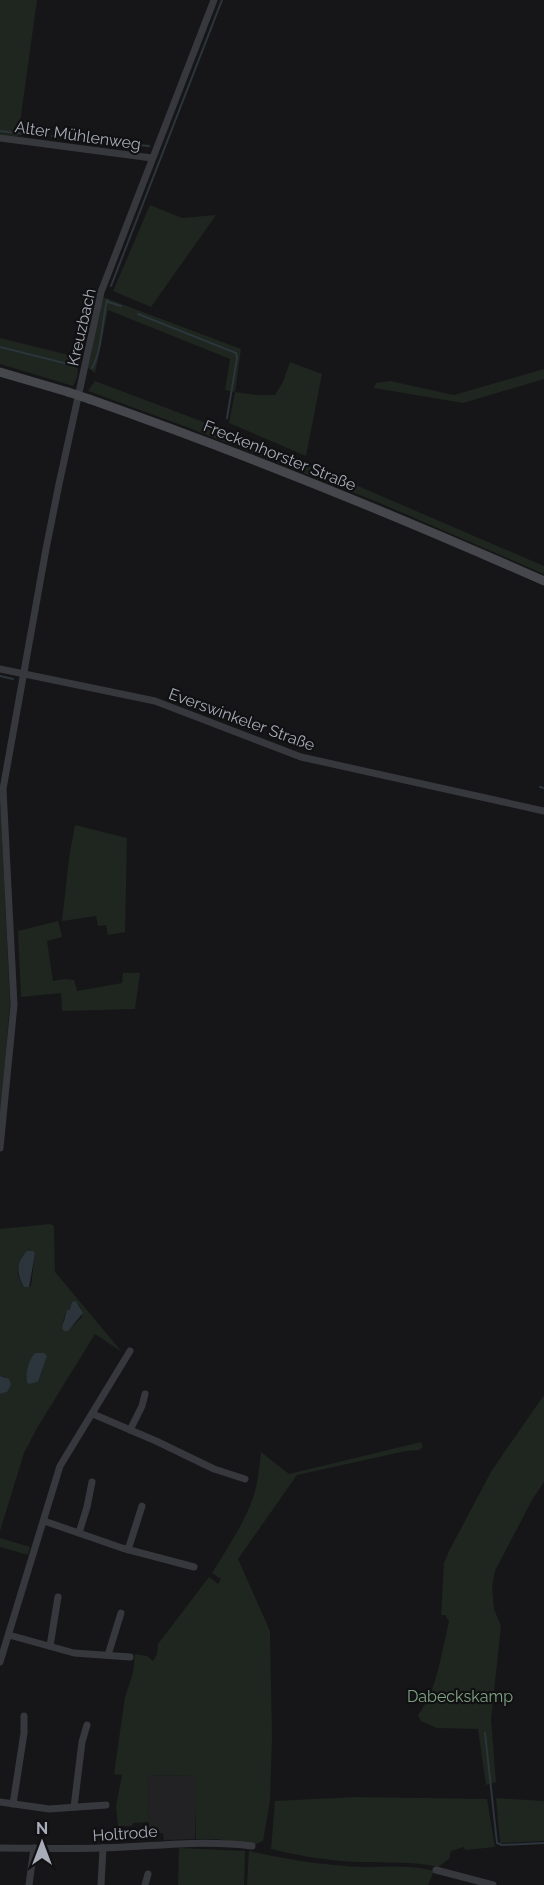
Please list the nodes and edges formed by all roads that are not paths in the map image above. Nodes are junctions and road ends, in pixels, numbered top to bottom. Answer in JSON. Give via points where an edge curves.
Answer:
{"nodes":[{"id":1,"x":214,"y":0,"type":"edge"},
{"id":2,"x":0,"y":138,"type":"edge"},
{"id":3,"x":152,"y":158,"type":"junction"},
{"id":4,"x":0,"y":372,"type":"edge"},
{"id":5,"x":544,"y":581,"type":"edge"},
{"id":6,"x":0,"y":669,"type":"edge"},
{"id":7,"x":23,"y":674,"type":"junction"},
{"id":8,"x":544,"y":811,"type":"edge"},
{"id":9,"x":0,"y":1148,"type":"edge"},
{"id":10,"x":130,"y":1351,"type":"dead end"},
{"id":11,"x":145,"y":1394,"type":"dead end"},
{"id":12,"x":93,"y":1413,"type":"junction"},
{"id":13,"x":130,"y":1430,"type":"junction"},
{"id":14,"x":245,"y":1479,"type":"dead end"},
{"id":15,"x":92,"y":1482,"type":"dead end"},
{"id":16,"x":142,"y":1506,"type":"dead end"},
{"id":17,"x":44,"y":1521,"type":"junction"},
{"id":18,"x":79,"y":1533,"type":"junction"},
{"id":19,"x":128,"y":1550,"type":"junction"},
{"id":20,"x":194,"y":1567,"type":"dead end"},
{"id":21,"x":58,"y":1597,"type":"dead end"},
{"id":22,"x":121,"y":1613,"type":"dead end"},
{"id":23,"x":9,"y":1635,"type":"junction"},
{"id":24,"x":50,"y":1646,"type":"junction"},
{"id":25,"x":108,"y":1655,"type":"junction"},
{"id":26,"x":130,"y":1657,"type":"dead end"},
{"id":27,"x":0,"y":1662,"type":"edge"},
{"id":28,"x":24,"y":1716,"type":"dead end"},
{"id":29,"x":87,"y":1725,"type":"dead end"},
{"id":30,"x":0,"y":1802,"type":"edge"},
{"id":31,"x":14,"y":1804,"type":"junction"},
{"id":32,"x":106,"y":1805,"type":"dead end"},
{"id":33,"x":74,"y":1807,"type":"junction"},
{"id":34,"x":252,"y":1846,"type":"dead end"},
{"id":35,"x":0,"y":1848,"type":"edge"},
{"id":36,"x":34,"y":1848,"type":"junction"},
{"id":37,"x":103,"y":1848,"type":"junction"},
{"id":38,"x":436,"y":1870,"type":"dead end"},
{"id":39,"x":148,"y":1874,"type":"dead end"},
{"id":40,"x":465,"y":1882,"type":"edge"},
{"id":41,"x":29,"y":1885,"type":"edge"},
{"id":42,"x":102,"y":1885,"type":"edge"},
{"id":43,"x":145,"y":1885,"type":"edge"},
{"id":44,"x":494,"y":1885,"type":"edge"}],
"edges":[{"from":1,"to":3,"type":"street","name":"Kreuzbach"},
{"from":2,"to":3,"type":"street","name":"Alter Mühlenweg"},
{"from":3,"to":7,"type":"street","name":"Kreuzbach","via":[[101,292]]},
{"from":4,"to":5,"type":"main road","name":"Freckenhorster Straße","bridge":true,"via":[[88,399],[274,468]]},
{"from":6,"to":7,"type":"street","name":"Everswinkeler Straße"},
{"from":7,"to":8,"type":"street","name":"Everswinkeler Straße","via":[[154,701],[301,757]]},
{"from":7,"to":9,"type":"street","name":"Kreuzbach","via":[[3,789],[14,1005]]},
{"from":10,"to":12,"type":"street"},
{"from":11,"to":13,"type":"street"},
{"from":12,"to":13,"type":"street"},
{"from":12,"to":17,"type":"street","via":[[60,1466]]},
{"from":13,"to":14,"type":"street"},
{"from":15,"to":18,"type":"street"},
{"from":16,"to":19,"type":"street"},
{"from":17,"to":18,"type":"street"},
{"from":17,"to":23,"type":"street"},
{"from":18,"to":19,"type":"street"},
{"from":19,"to":20,"type":"street"},
{"from":21,"to":24,"type":"street"},
{"from":22,"to":25,"type":"street"},
{"from":23,"to":24,"type":"street"},
{"from":23,"to":27,"type":"street"},
{"from":24,"to":25,"type":"street","via":[[74,1653]]},
{"from":25,"to":26,"type":"street"},
{"from":28,"to":31,"type":"street"},
{"from":29,"to":33,"type":"street"},
{"from":30,"to":31,"type":"street"},
{"from":31,"to":33,"type":"street","via":[[49,1809]]},
{"from":32,"to":33,"type":"street"},
{"from":34,"to":37,"type":"street","name":"Holtrode","via":[[196,1843]]},
{"from":35,"to":36,"type":"street","name":"Holtrode"},
{"from":36,"to":37,"type":"street","name":"Holtrode"},
{"from":36,"to":41,"type":"street"},
{"from":37,"to":42,"type":"street"},
{"from":38,"to":40,"type":"street"},
{"from":39,"to":43,"type":"street"},
{"from":40,"to":44,"type":"street"}]}
